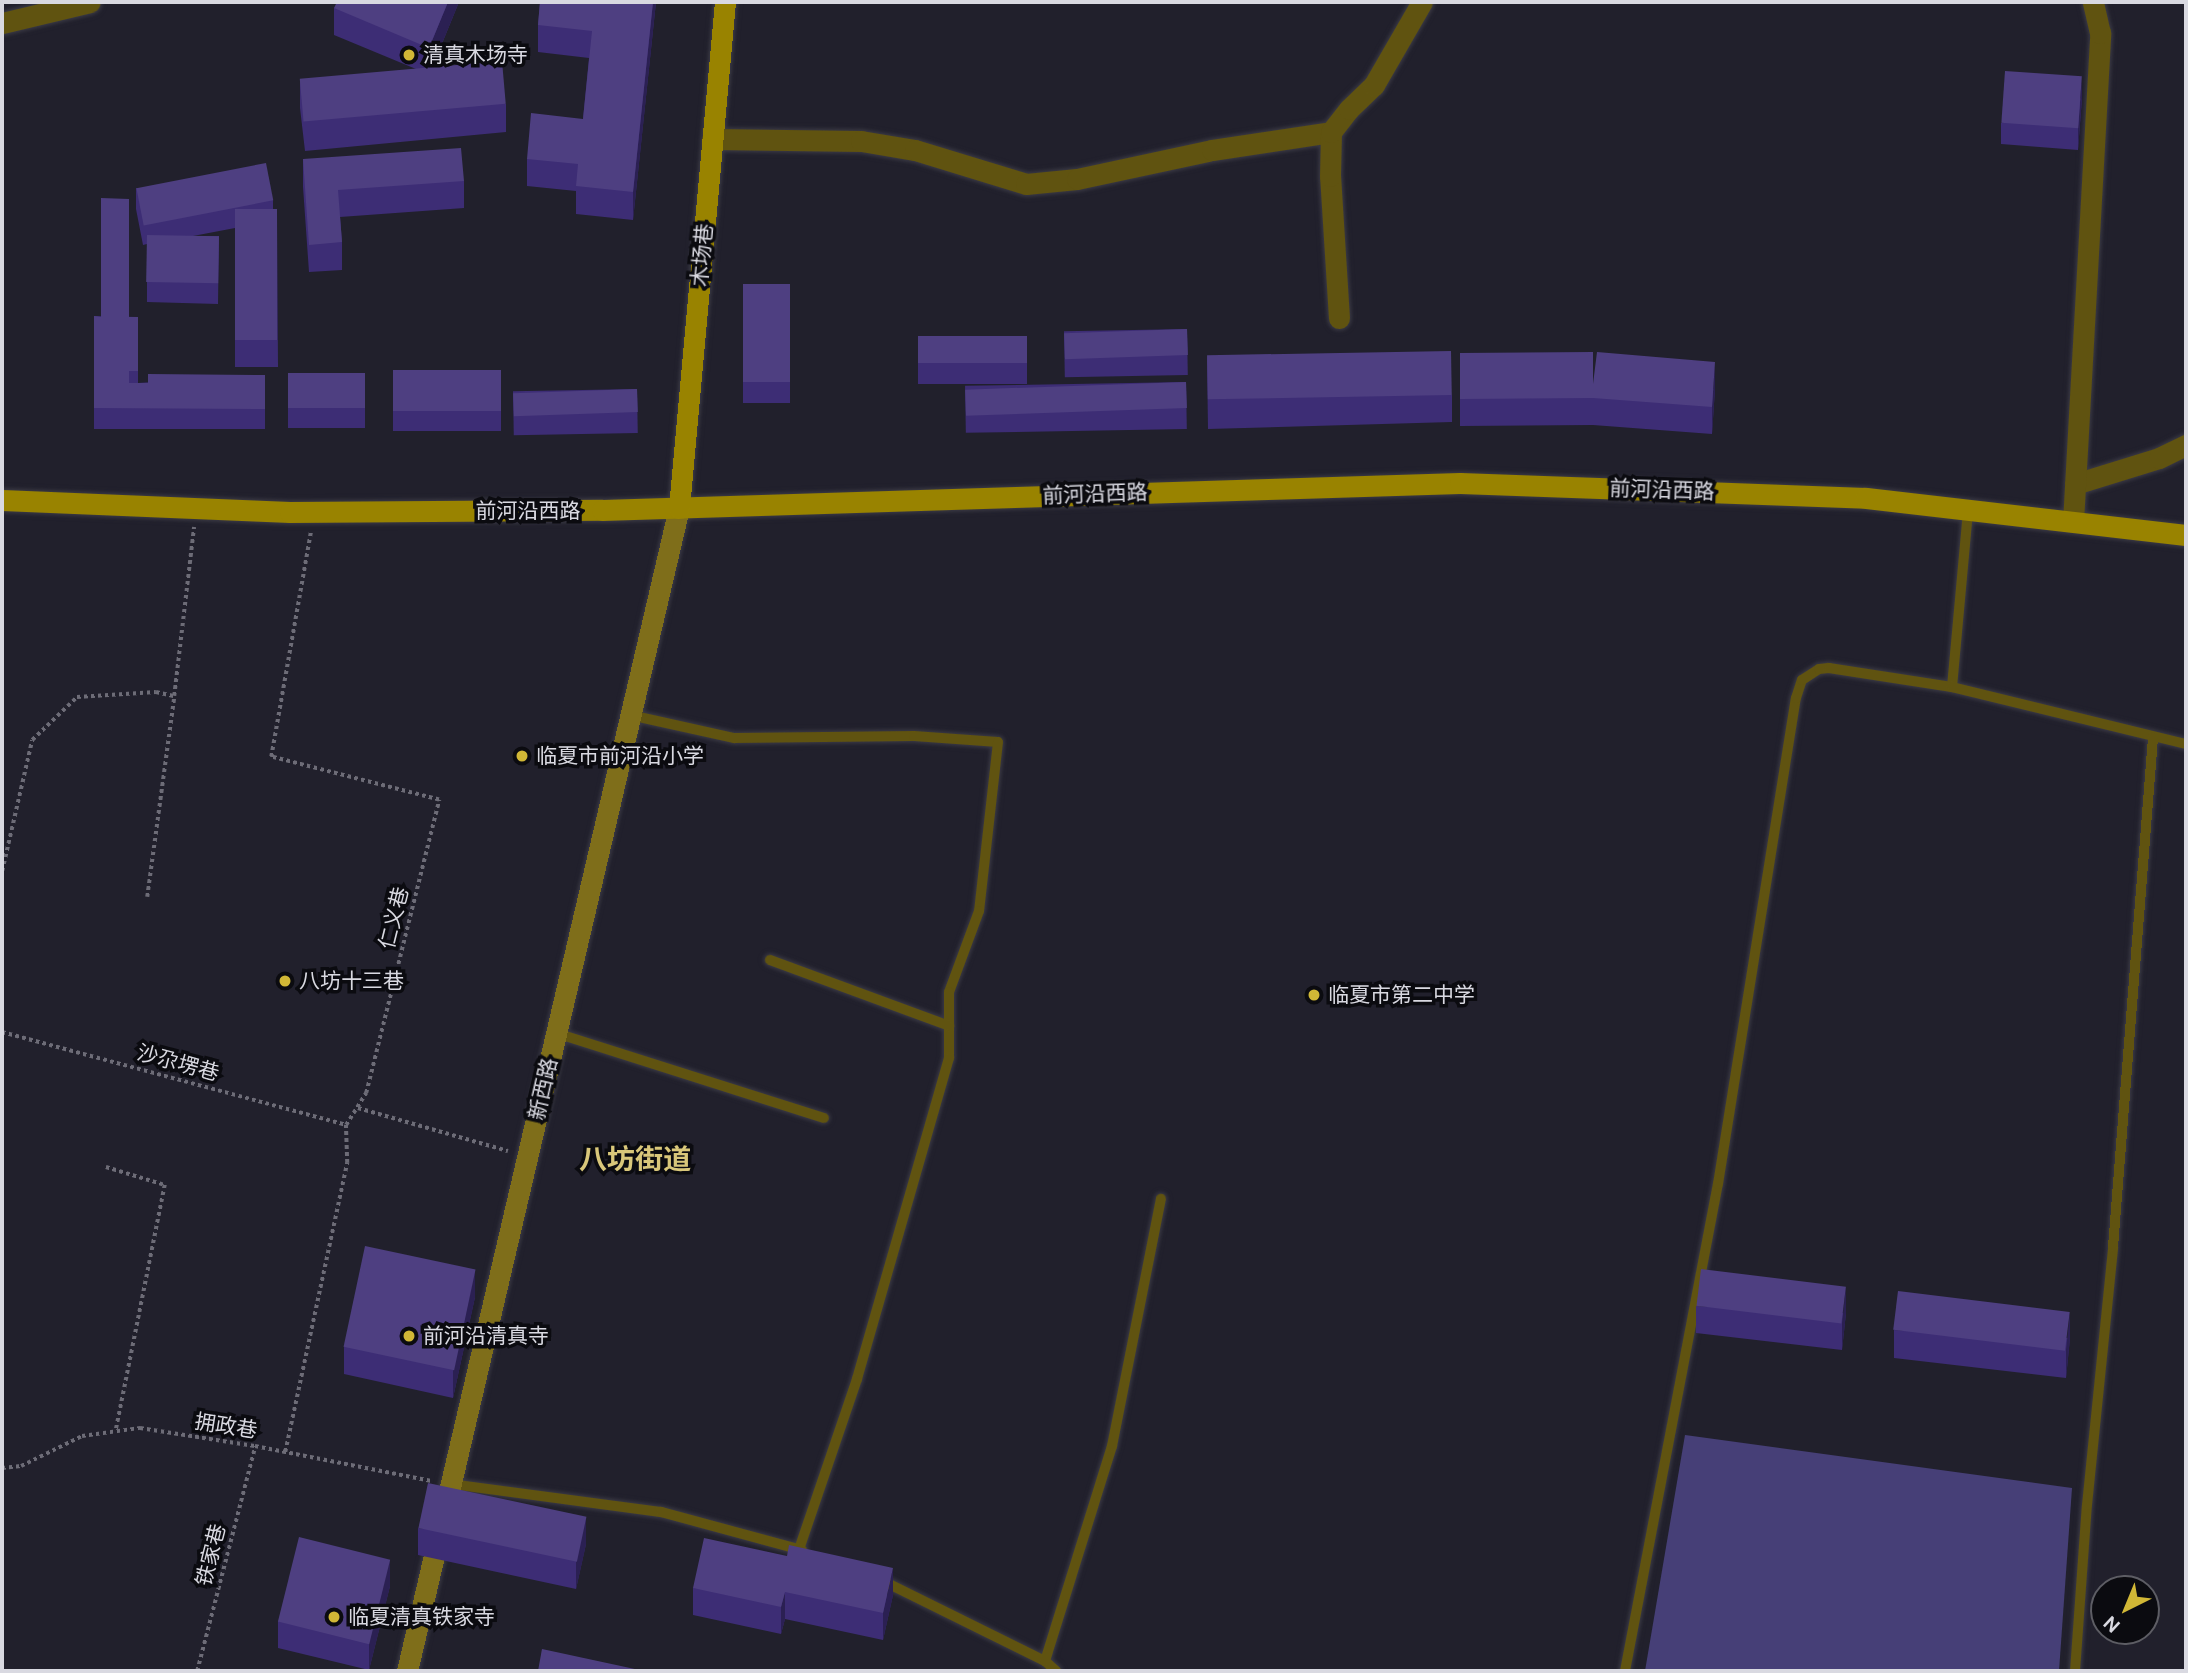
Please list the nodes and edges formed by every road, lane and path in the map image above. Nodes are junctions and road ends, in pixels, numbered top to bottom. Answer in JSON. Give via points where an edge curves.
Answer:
{"nodes":[{"id":1,"x":90,"y":2,"type":"edge"},
{"id":2,"x":725,"y":2,"type":"edge"},
{"id":3,"x":1423,"y":2,"type":"edge"},
{"id":4,"x":2094,"y":2,"type":"edge"},
{"id":5,"x":2,"y":23,"type":"edge"},
{"id":6,"x":1331,"y":132,"type":"junction"},
{"id":7,"x":712,"y":139,"type":"junction"},
{"id":8,"x":1339,"y":318,"type":"dead end"},
{"id":9,"x":2186,"y":445,"type":"edge"},
{"id":10,"x":2075,"y":484,"type":"junction"},
{"id":11,"x":2,"y":500,"type":"edge"},
{"id":12,"x":195,"y":508,"type":"junction"},
{"id":13,"x":679,"y":508,"type":"junction"},
{"id":14,"x":1968,"y":510,"type":"junction"},
{"id":15,"x":315,"y":512,"type":"junction"},
{"id":16,"x":2073,"y":522,"type":"junction"},
{"id":17,"x":2186,"y":536,"type":"edge"},
{"id":18,"x":1952,"y":687,"type":"junction"},
{"id":19,"x":174,"y":696,"type":"junction"},
{"id":20,"x":630,"y":715,"type":"junction"},
{"id":21,"x":2153,"y":738,"type":"junction"},
{"id":22,"x":2186,"y":744,"type":"edge"},
{"id":23,"x":2,"y":871,"type":"edge"},
{"id":24,"x":147,"y":897,"type":"dead end"},
{"id":25,"x":770,"y":960,"type":"dead end"},
{"id":26,"x":949,"y":1026,"type":"junction"},
{"id":27,"x":2,"y":1032,"type":"edge"},
{"id":28,"x":556,"y":1033,"type":"junction"},
{"id":29,"x":357,"y":1108,"type":"junction"},
{"id":30,"x":824,"y":1118,"type":"dead end"},
{"id":31,"x":346,"y":1125,"type":"junction"},
{"id":32,"x":527,"y":1156,"type":"junction"},
{"id":33,"x":106,"y":1167,"type":"dead end"},
{"id":34,"x":1161,"y":1199,"type":"dead end"},
{"id":35,"x":116,"y":1431,"type":"junction"},
{"id":36,"x":255,"y":1446,"type":"junction"},
{"id":37,"x":285,"y":1452,"type":"junction"},
{"id":38,"x":2,"y":1468,"type":"edge"},
{"id":39,"x":451,"y":1484,"type":"junction"},
{"id":40,"x":799,"y":1549,"type":"junction"},
{"id":41,"x":811,"y":1553,"type":"edge"},
{"id":42,"x":871,"y":1576,"type":"edge"},
{"id":43,"x":1045,"y":1661,"type":"junction"},
{"id":44,"x":197,"y":1671,"type":"edge"},
{"id":45,"x":407,"y":1671,"type":"edge"},
{"id":46,"x":1056,"y":1671,"type":"edge"},
{"id":47,"x":1625,"y":1671,"type":"edge"},
{"id":48,"x":2075,"y":1671,"type":"edge"}],
"edges":[{"from":1,"to":5,"type":"street"},
{"from":2,"to":7,"type":"main road","name":"木场巷"},
{"from":3,"to":6,"type":"street","via":[[1374,85]]},
{"from":4,"to":10,"type":"street","via":[[2100,33]]},
{"from":6,"to":7,"type":"street","via":[[1212,150],[1077,179],[1026,184],[915,150],[861,141]]},
{"from":6,"to":8,"type":"street"},
{"from":7,"to":13,"type":"main road","name":"木场巷"},
{"from":9,"to":10,"type":"street"},
{"from":10,"to":16,"type":"street"},
{"from":11,"to":12,"type":"main road","name":"前河沿西路"},
{"from":12,"to":15,"type":"main road","name":"前河沿西路"},
{"from":12,"to":19,"type":"path"},
{"from":13,"to":14,"type":"main road","name":"前河沿西路","via":[[1460,482],[1866,498]]},
{"from":13,"to":15,"type":"main road","name":"前河沿西路"},
{"from":13,"to":20,"type":"main road","name":"新西路"},
{"from":14,"to":16,"type":"main road","name":"前河沿西路"},
{"from":14,"to":18,"type":"lane"},
{"from":15,"to":29,"type":"path","name":"仁义巷","via":[[271,757],[439,800],[366,1093]]},
{"from":16,"to":17,"type":"main road","name":"前河沿西路"},
{"from":18,"to":21,"type":"lane"},
{"from":18,"to":47,"type":"lane","via":[[1829,668],[1810,673],[1798,688],[1718,1184]]},
{"from":19,"to":23,"type":"path","via":[[156,692],[77,697],[32,740]]},
{"from":19,"to":24,"type":"path"},
{"from":20,"to":26,"type":"lane","via":[[734,738],[914,736],[998,742],[979,911],[949,992]]},
{"from":20,"to":28,"type":"main road","name":"新西路"},
{"from":21,"to":22,"type":"lane"},
{"from":21,"to":48,"type":"lane"},
{"from":25,"to":26,"type":"lane"},
{"from":26,"to":40,"type":"lane","via":[[949,1058],[869,1339]]},
{"from":27,"to":31,"type":"path","name":"沙尕塄巷"},
{"from":28,"to":30,"type":"lane"},
{"from":28,"to":32,"type":"main road","name":"新西路"},
{"from":29,"to":31,"type":"path","name":"仁义巷"},
{"from":29,"to":32,"type":"path"},
{"from":31,"to":37,"type":"path","via":[[347,1163]]},
{"from":32,"to":39,"type":"main road","name":"新西路"},
{"from":33,"to":35,"type":"path","via":[[165,1185]]},
{"from":34,"to":43,"type":"lane","via":[[1112,1446]]},
{"from":35,"to":36,"type":"path","name":"拥政巷","via":[[139,1428]]},
{"from":35,"to":38,"type":"path","name":"拥政巷","via":[[82,1436],[20,1466]]},
{"from":36,"to":37,"type":"path","name":"拥政巷"},
{"from":36,"to":44,"type":"path","name":"铁家巷"},
{"from":37,"to":39,"type":"path","name":"拥政巷"},
{"from":39,"to":40,"type":"lane","via":[[661,1512]]},
{"from":39,"to":45,"type":"main road","name":"新西路"},
{"from":40,"to":41,"type":"lane"},
{"from":42,"to":43,"type":"lane"},
{"from":43,"to":46,"type":"lane"}]}
